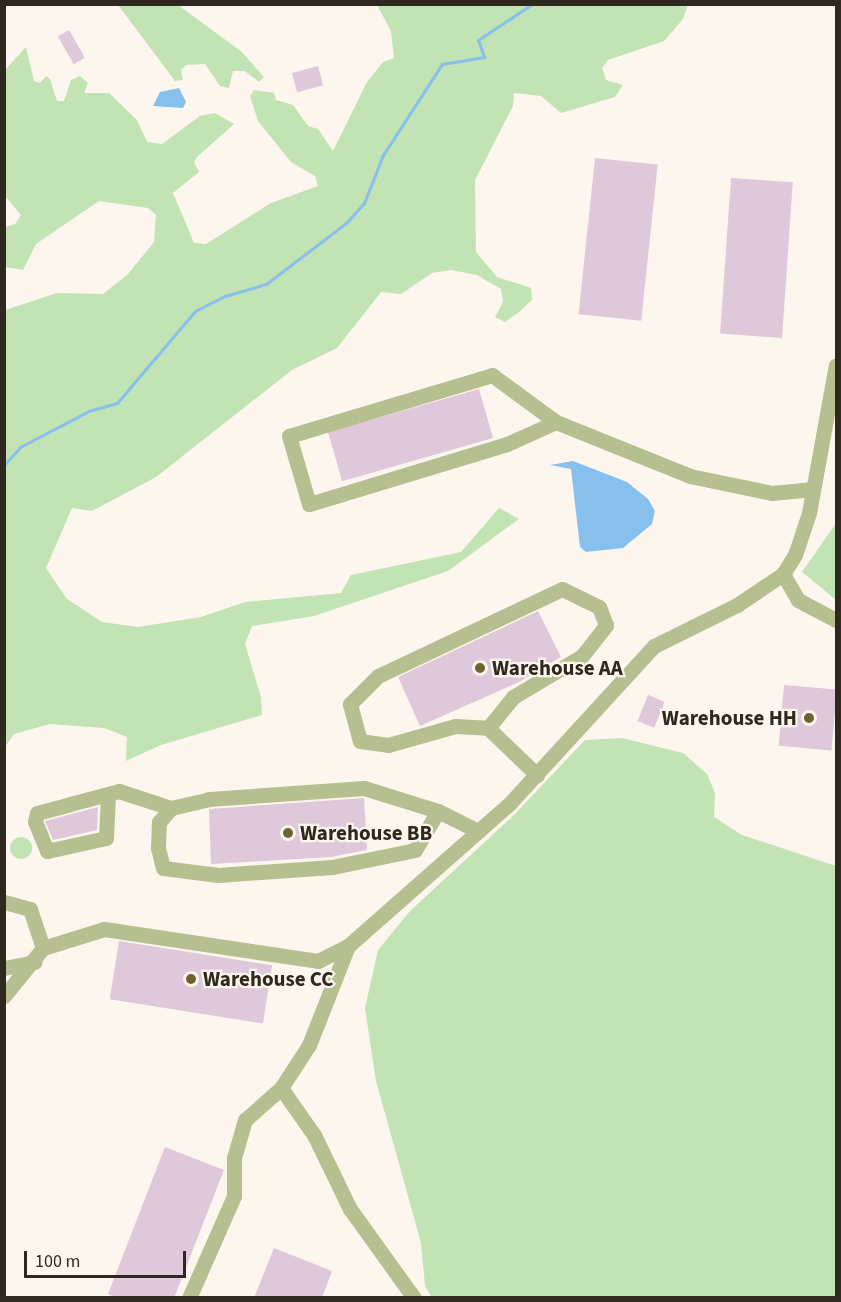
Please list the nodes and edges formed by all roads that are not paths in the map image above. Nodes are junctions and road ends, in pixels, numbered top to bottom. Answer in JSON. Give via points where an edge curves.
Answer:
{"nodes":[{"id":1,"x":837,"y":365,"type":"edge"},
{"id":2,"x":556,"y":422,"type":"junction"},
{"id":3,"x":813,"y":489,"type":"junction"},
{"id":4,"x":783,"y":574,"type":"junction"},
{"id":5,"x":837,"y":620,"type":"edge"},
{"id":6,"x":488,"y":728,"type":"junction"},
{"id":7,"x":537,"y":775,"type":"junction"},
{"id":8,"x":108,"y":794,"type":"junction"},
{"id":9,"x":171,"y":808,"type":"junction"},
{"id":10,"x":438,"y":812,"type":"junction"},
{"id":11,"x":478,"y":831,"type":"junction"},
{"id":12,"x":4,"y":902,"type":"edge"},
{"id":13,"x":348,"y":946,"type":"junction"},
{"id":14,"x":43,"y":948,"type":"junction"},
{"id":15,"x":34,"y":962,"type":"junction"},
{"id":16,"x":4,"y":968,"type":"edge"},
{"id":17,"x":4,"y":996,"type":"edge"},
{"id":18,"x":281,"y":1089,"type":"junction"},
{"id":19,"x":189,"y":1298,"type":"edge"},
{"id":20,"x":414,"y":1298,"type":"edge"}],
"edges":[{"from":1,"to":3,"type":"lane"},
{"from":2,"to":2,"type":"lane","via":[[492,375],[289,436],[309,504],[507,444]]},
{"from":2,"to":3,"type":"lane","via":[[690,476],[772,493]]},
{"from":3,"to":4,"type":"lane","via":[[795,555]]},
{"from":4,"to":5,"type":"lane","via":[[798,600]]},
{"from":4,"to":7,"type":"lane","via":[[737,605],[654,646]]},
{"from":6,"to":6,"type":"lane","via":[[455,726],[388,745],[360,741],[350,704],[378,676],[562,589],[599,607],[606,625],[582,656],[513,697]]},
{"from":6,"to":7,"type":"lane"},
{"from":7,"to":11,"type":"lane"},
{"from":8,"to":8,"type":"lane","via":[[37,813],[35,821],[47,851],[106,838]]},
{"from":8,"to":9,"type":"lane","via":[[119,791]]},
{"from":9,"to":10,"type":"lane","via":[[209,799],[364,788]]},
{"from":9,"to":10,"type":"lane","via":[[159,822],[163,868],[218,875],[332,867],[415,850]]},
{"from":10,"to":11,"type":"lane"},
{"from":11,"to":13,"type":"lane"},
{"from":12,"to":14,"type":"lane","via":[[30,909]]},
{"from":13,"to":14,"type":"lane","via":[[318,961],[104,929]]},
{"from":13,"to":18,"type":"lane","via":[[309,1045]]},
{"from":14,"to":15,"type":"lane"},
{"from":15,"to":16,"type":"lane"},
{"from":15,"to":17,"type":"lane"},
{"from":18,"to":19,"type":"lane","via":[[245,1120],[234,1158],[234,1196]]},
{"from":18,"to":20,"type":"lane","via":[[314,1135],[350,1209]]}]}
